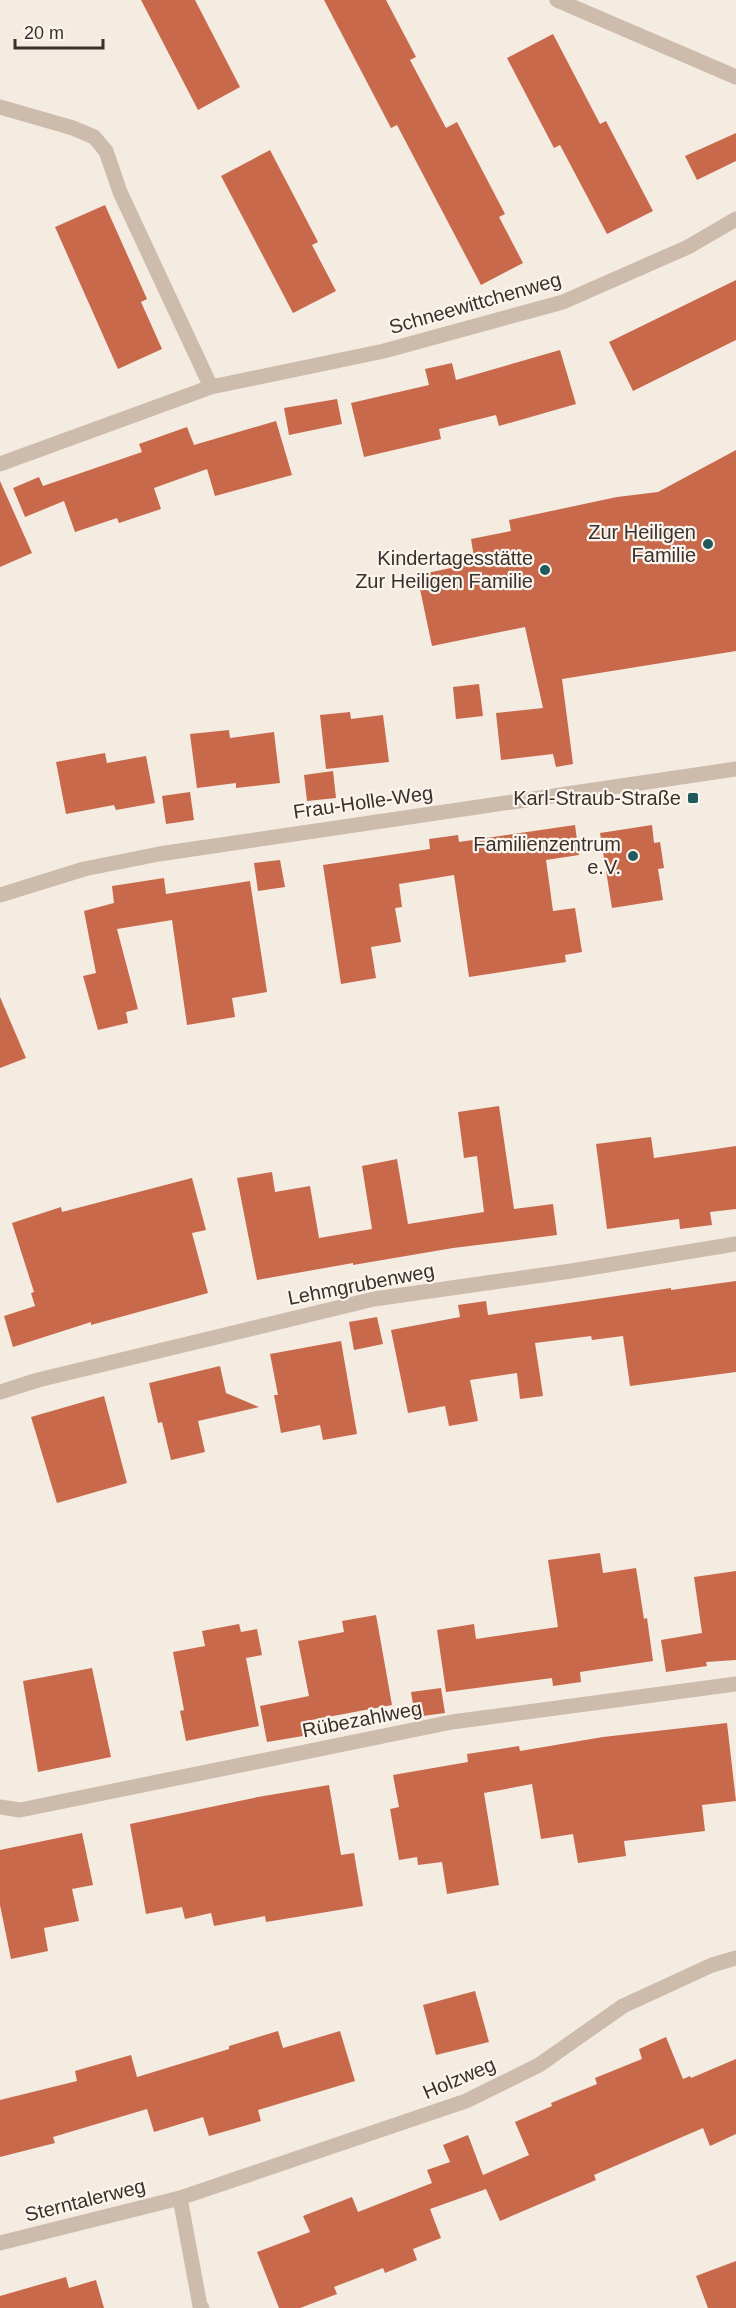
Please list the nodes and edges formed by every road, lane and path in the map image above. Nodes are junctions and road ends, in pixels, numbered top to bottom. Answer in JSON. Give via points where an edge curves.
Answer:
{"nodes":[{"id":1,"x":557,"y":0,"type":"edge"},
{"id":2,"x":736,"y":77,"type":"edge"},
{"id":3,"x":0,"y":107,"type":"edge"},
{"id":4,"x":736,"y":219,"type":"edge"},
{"id":5,"x":211,"y":387,"type":"junction"},
{"id":6,"x":0,"y":464,"type":"edge"},
{"id":7,"x":736,"y":769,"type":"edge"},
{"id":8,"x":0,"y":895,"type":"edge"},
{"id":9,"x":736,"y":1244,"type":"edge"},
{"id":10,"x":0,"y":1392,"type":"edge"},
{"id":11,"x":736,"y":1684,"type":"edge"},
{"id":12,"x":0,"y":1807,"type":"edge"},
{"id":13,"x":736,"y":1958,"type":"edge"},
{"id":14,"x":180,"y":2198,"type":"junction"},
{"id":15,"x":0,"y":2243,"type":"edge"},
{"id":16,"x":199,"y":2307,"type":"edge"}],
"edges":[{"from":1,"to":2,"type":"street"},
{"from":3,"to":5,"type":"street","via":[[73,128],[94,137],[106,151],[120,192]]},
{"from":4,"to":5,"type":"street","name":"Schneewittchenweg","via":[[688,247],[563,302],[384,351]]},
{"from":5,"to":6,"type":"street","name":"Schneewittchenweg"},
{"from":7,"to":8,"type":"street","name":"Frau-Holle-Weg","via":[[159,854],[84,869]]},
{"from":9,"to":10,"type":"street","name":"Lehmgrubenweg","via":[[374,1299]]},
{"from":11,"to":12,"type":"street","name":"Rübezahlweg","via":[[452,1722],[20,1810]]},
{"from":13,"to":14,"type":"street","name":"Holzweg","via":[[711,1965],[623,2006],[539,2065],[466,2101]]},
{"from":14,"to":15,"type":"street","name":"Sterntalerweg"},
{"from":14,"to":16,"type":"street"}]}
